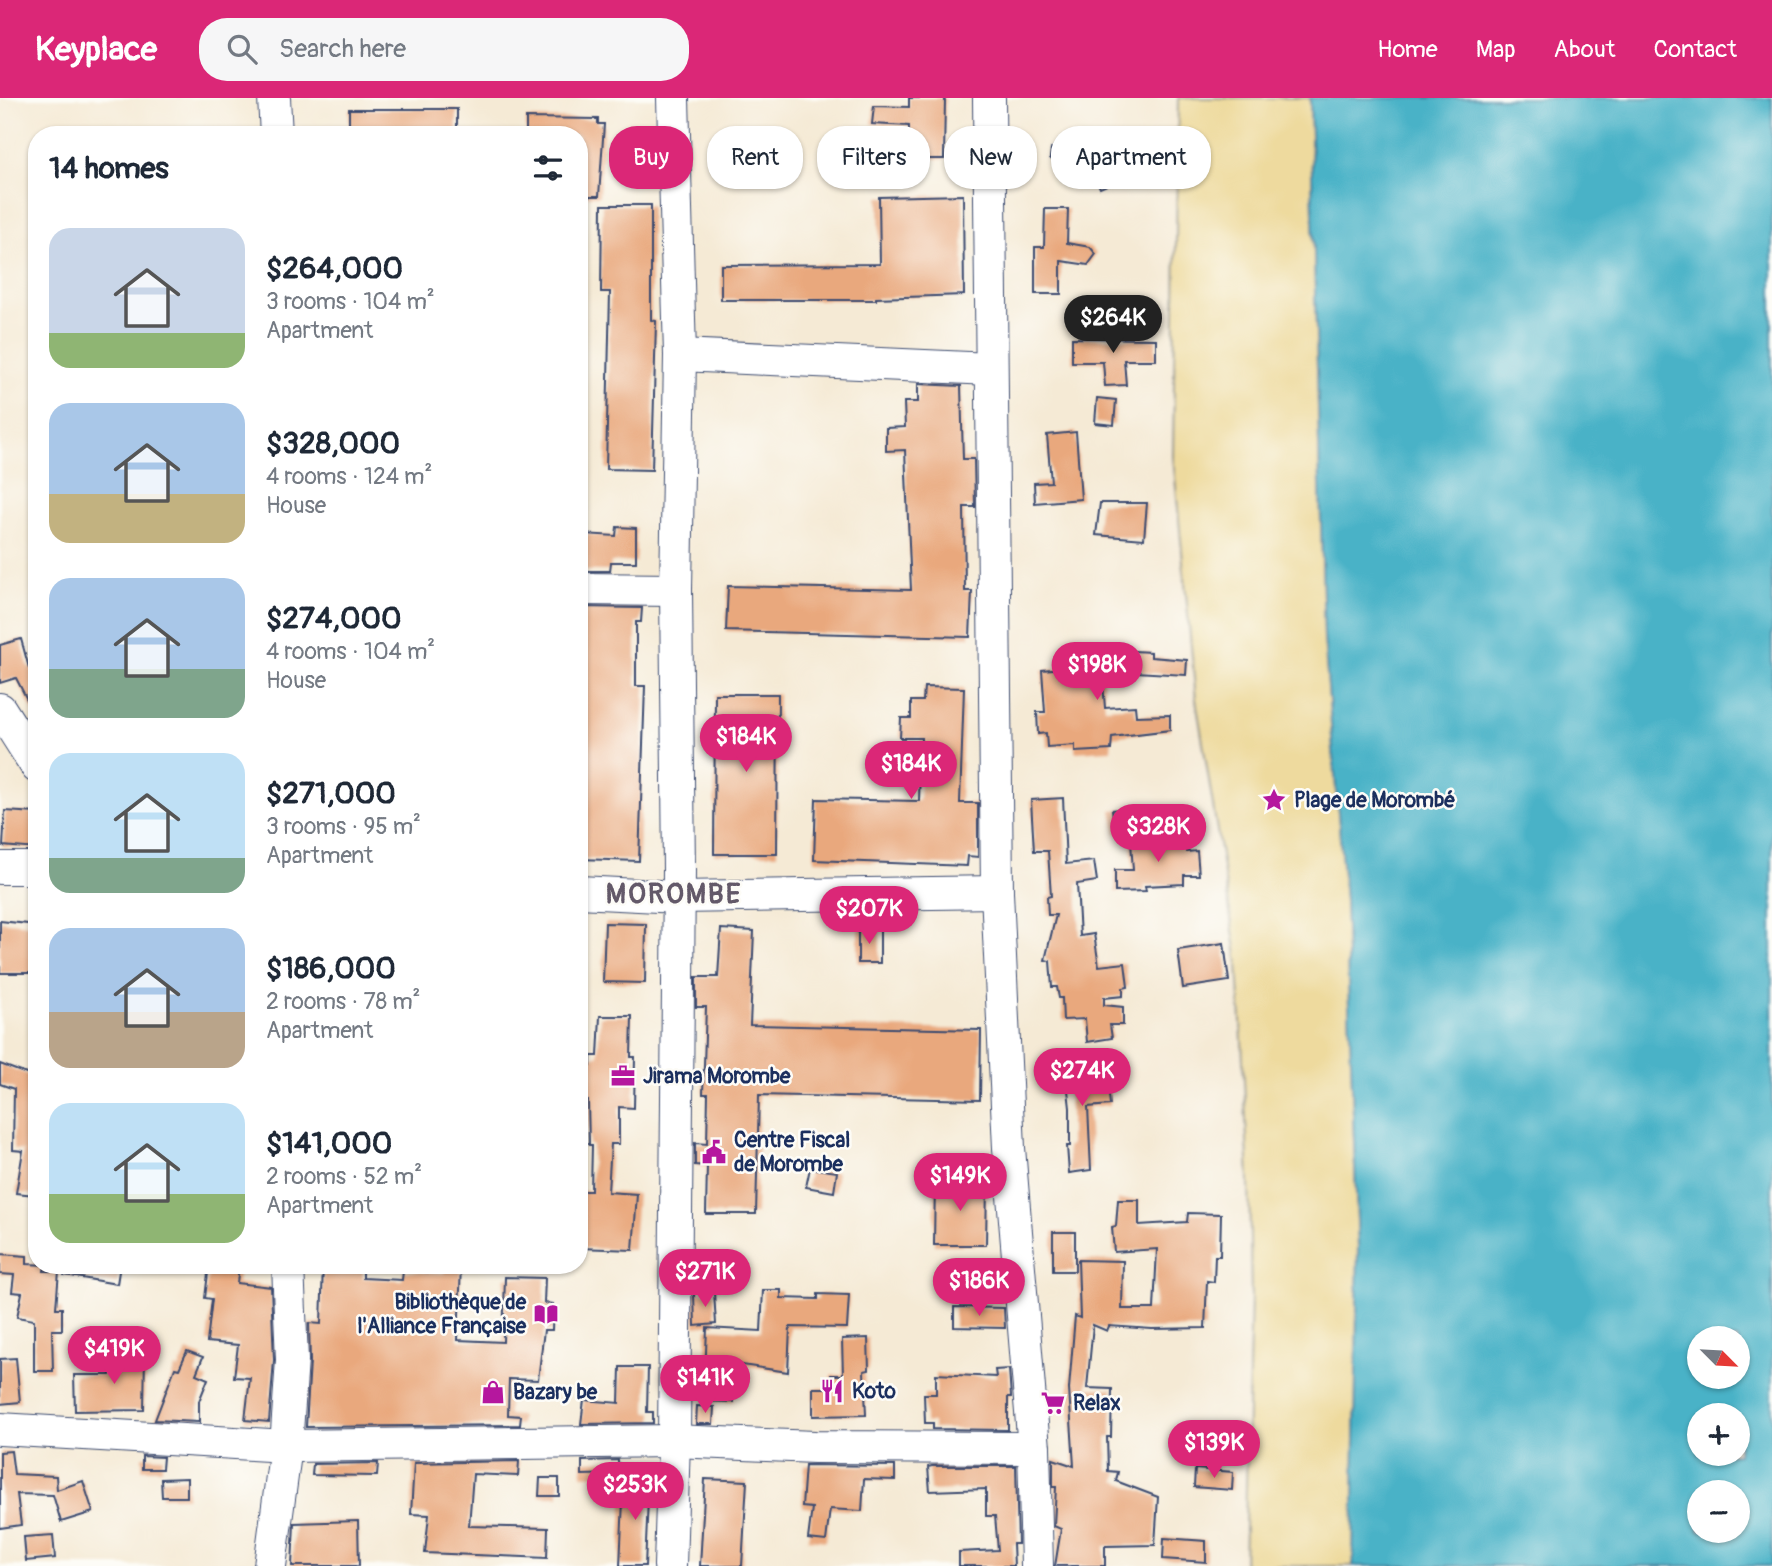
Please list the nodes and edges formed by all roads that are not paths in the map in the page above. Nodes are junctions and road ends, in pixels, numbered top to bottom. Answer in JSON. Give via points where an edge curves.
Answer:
{"nodes":[{"id":1,"x":274,"y":98,"type":"edge"},
{"id":2,"x":673,"y":98,"type":"edge"},
{"id":3,"x":989,"y":98,"type":"edge"},
{"id":4,"x":276,"y":126,"type":"edge"},
{"id":5,"x":680,"y":355,"type":"junction"},
{"id":6,"x":991,"y":369,"type":"junction"},
{"id":7,"x":588,"y":589,"type":"edge"},
{"id":8,"x":676,"y":590,"type":"junction"},
{"id":9,"x":0,"y":709,"type":"edge"},
{"id":10,"x":28,"y":753,"type":"edge"},
{"id":11,"x":0,"y":867,"type":"edge"},
{"id":12,"x":28,"y":868,"type":"edge"},
{"id":13,"x":588,"y":892,"type":"edge"},
{"id":14,"x":997,"y":892,"type":"junction"},
{"id":15,"x":678,"y":897,"type":"junction"},
{"id":16,"x":288,"y":1274,"type":"edge"},
{"id":17,"x":0,"y":1429,"type":"edge"},
{"id":18,"x":674,"y":1441,"type":"junction"},
{"id":19,"x":286,"y":1446,"type":"junction"},
{"id":20,"x":1034,"y":1448,"type":"junction"},
{"id":21,"x":270,"y":1566,"type":"edge"},
{"id":22,"x":670,"y":1566,"type":"edge"},
{"id":23,"x":1037,"y":1566,"type":"edge"}],
"edges":[{"from":1,"to":4,"type":"street"},
{"from":2,"to":5,"type":"street"},
{"from":3,"to":6,"type":"street"},
{"from":5,"to":6,"type":"street"},
{"from":5,"to":8,"type":"street"},
{"from":6,"to":14,"type":"street"},
{"from":7,"to":8,"type":"street"},
{"from":8,"to":15,"type":"street"},
{"from":9,"to":10,"type":"street"},
{"from":11,"to":12,"type":"street"},
{"from":13,"to":15,"type":"street"},
{"from":14,"to":15,"type":"street"},
{"from":14,"to":20,"type":"street","via":[[1009,1148]]},
{"from":15,"to":18,"type":"street"},
{"from":16,"to":19,"type":"street","via":[[292,1360]]},
{"from":17,"to":19,"type":"street"},
{"from":18,"to":19,"type":"street"},
{"from":18,"to":20,"type":"street"},
{"from":18,"to":22,"type":"street"},
{"from":19,"to":21,"type":"street"},
{"from":20,"to":23,"type":"street"}]}
